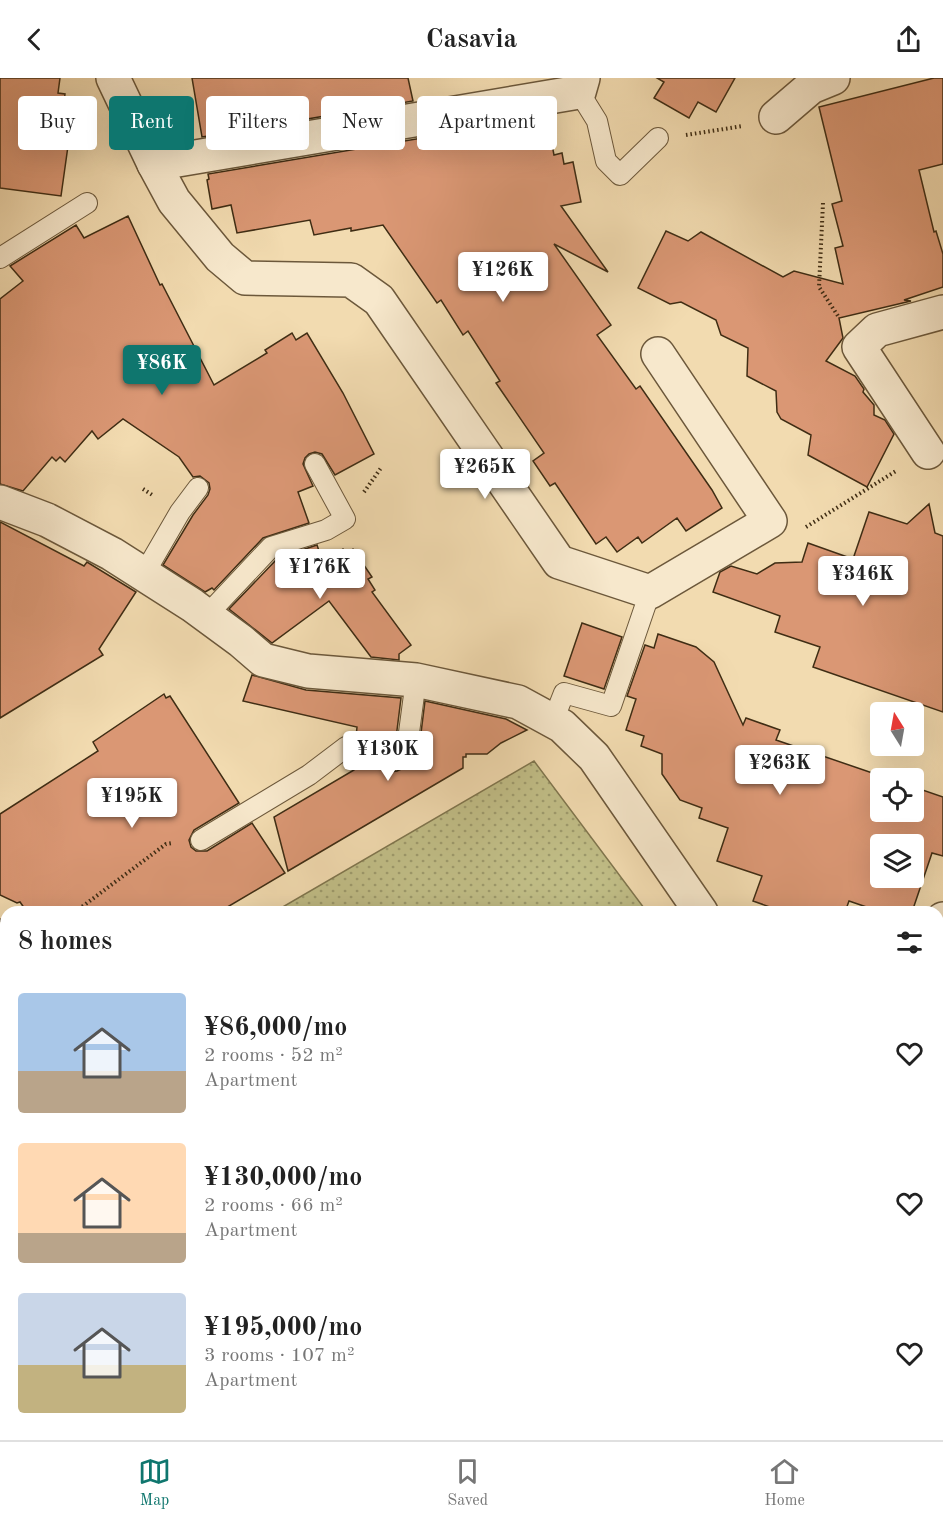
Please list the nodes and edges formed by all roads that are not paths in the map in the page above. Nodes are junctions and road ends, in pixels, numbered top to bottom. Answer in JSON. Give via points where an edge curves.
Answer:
{"nodes":[{"id":1,"x":113,"y":78,"type":"edge"},
{"id":2,"x":833,"y":78,"type":"edge"},
{"id":3,"x":581,"y":85,"type":"edge"},
{"id":4,"x":776,"y":117,"type":"road end"},
{"id":5,"x":658,"y":138,"type":"road end"},
{"id":6,"x":154,"y":164,"type":"junction"},
{"id":7,"x":87,"y":202,"type":"dead end"},
{"id":8,"x":0,"y":258,"type":"edge"},
{"id":9,"x":943,"y":312,"type":"edge"},
{"id":10,"x":658,"y":354,"type":"dead end"},
{"id":11,"x":928,"y":452,"type":"road end"},
{"id":12,"x":315,"y":464,"type":"dead end"},
{"id":13,"x":198,"y":488,"type":"dead end"},
{"id":14,"x":0,"y":502,"type":"edge"},
{"id":15,"x":144,"y":574,"type":"junction"},
{"id":16,"x":650,"y":592,"type":"junction"},
{"id":17,"x":206,"y":616,"type":"junction"},
{"id":18,"x":416,"y":680,"type":"junction"},
{"id":19,"x":553,"y":721,"type":"junction"},
{"id":20,"x":201,"y":840,"type":"road end"},
{"id":21,"x":696,"y":906,"type":"edge"}],
"edges":[{"from":1,"to":6,"type":"street"},
{"from":2,"to":4,"type":"street","via":[[811,87]]},
{"from":3,"to":5,"type":"lane","via":[[597,121],[606,161],[620,175]]},
{"from":3,"to":6,"type":"street"},
{"from":6,"to":16,"type":"street","via":[[174,201],[220,257],[245,278],[351,280],[379,300],[559,562]]},
{"from":7,"to":8,"type":"lane"},
{"from":9,"to":11,"type":"street","via":[[877,330],[859,347]]},
{"from":10,"to":16,"type":"street","via":[[770,521]]},
{"from":12,"to":17,"type":"lane","via":[[345,519],[326,530],[271,547]]},
{"from":13,"to":15,"type":"lane"},
{"from":14,"to":15,"type":"street","via":[[56,525]]},
{"from":15,"to":17,"type":"street"},
{"from":16,"to":19,"type":"lane","via":[[611,706],[564,693]]},
{"from":17,"to":18,"type":"street","via":[[263,660],[308,671]]},
{"from":18,"to":19,"type":"street","via":[[518,702]]},
{"from":18,"to":20,"type":"lane","via":[[406,754],[393,760],[346,747],[309,775]]},
{"from":19,"to":21,"type":"street","via":[[594,757]]}]}
